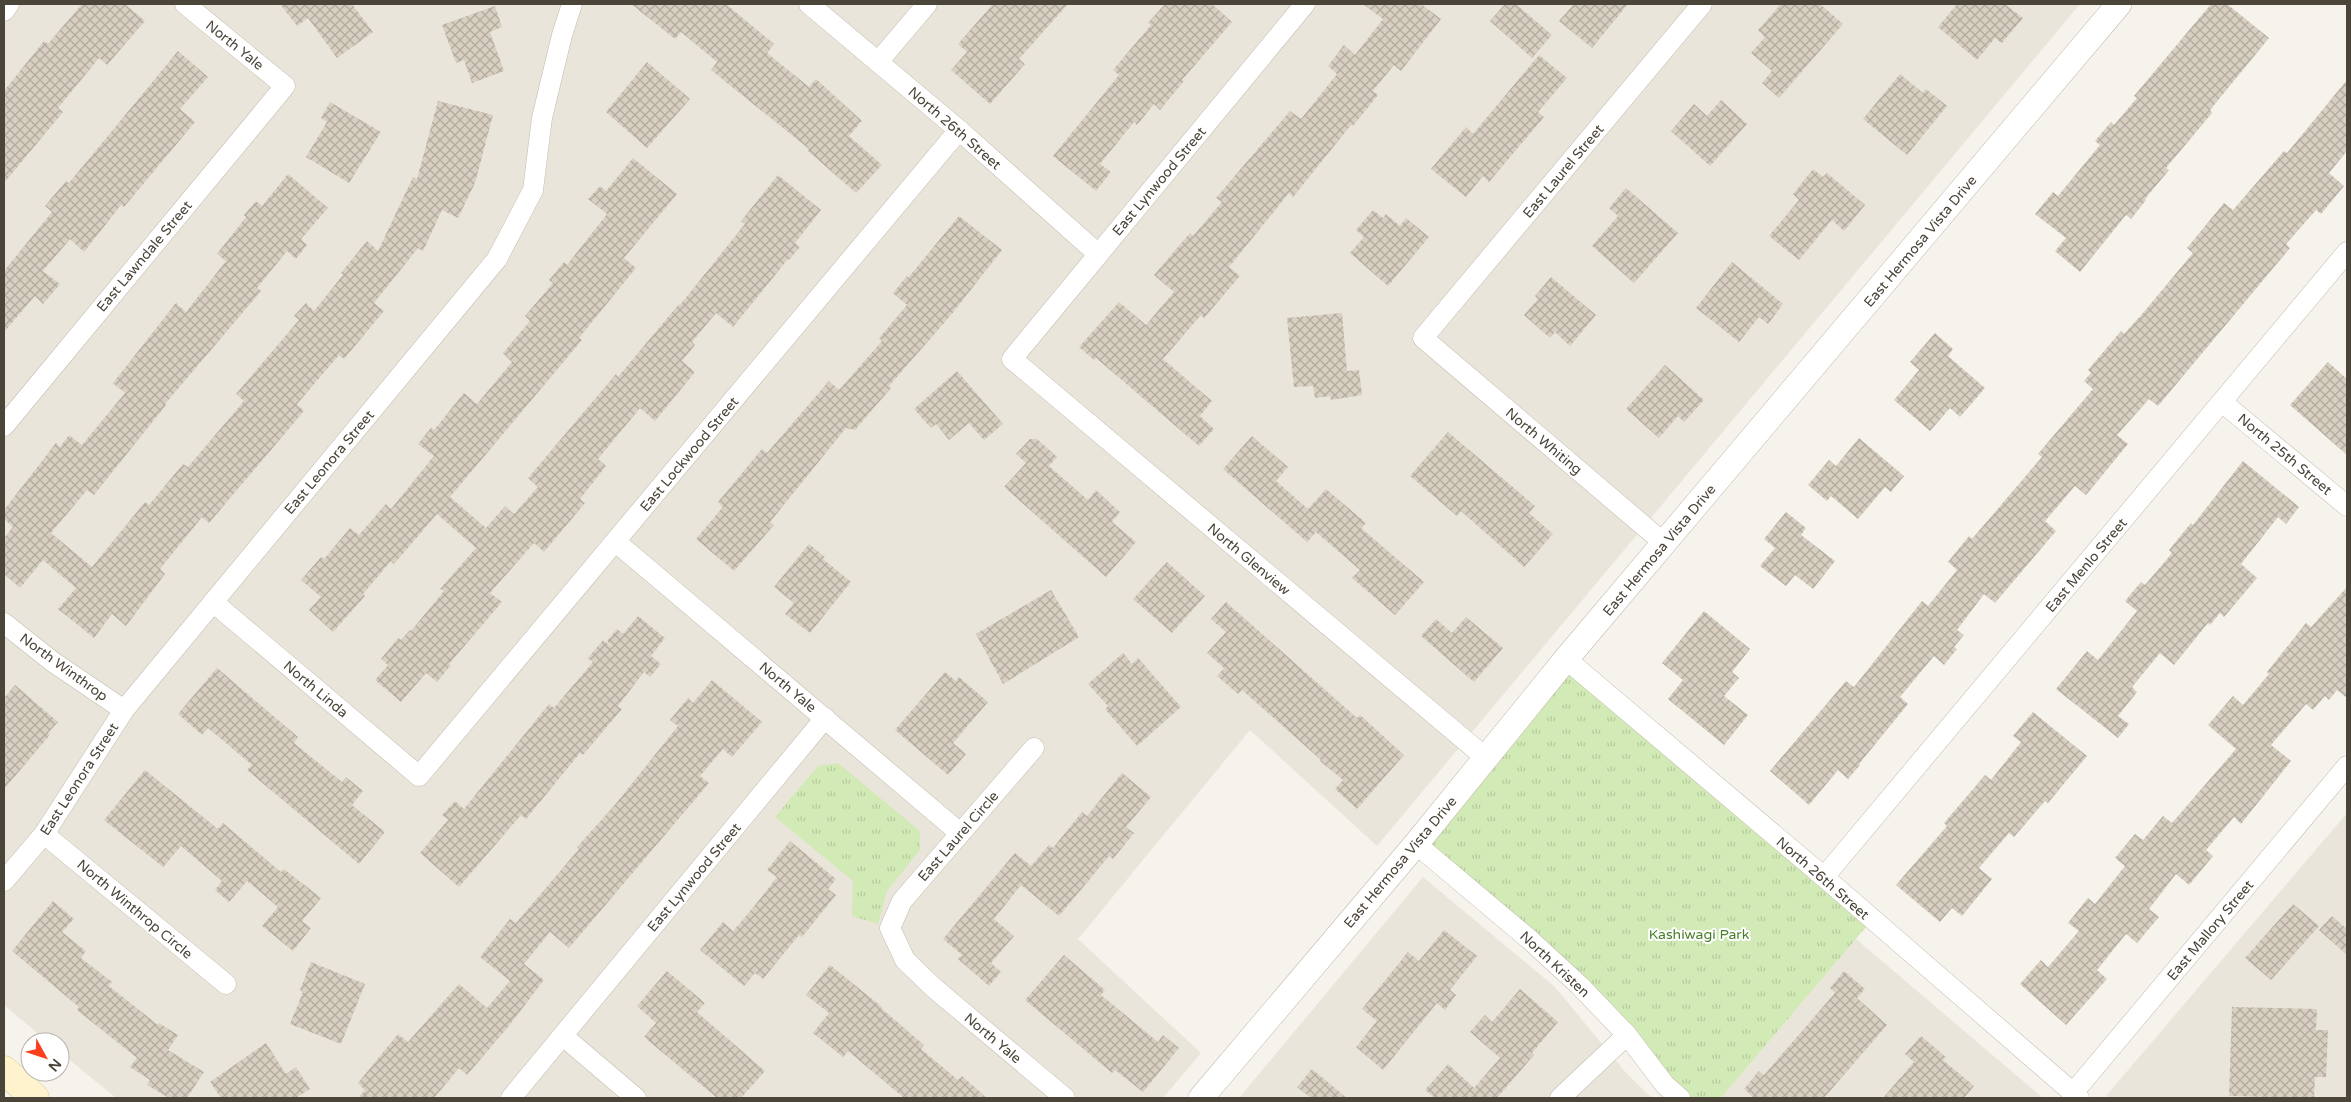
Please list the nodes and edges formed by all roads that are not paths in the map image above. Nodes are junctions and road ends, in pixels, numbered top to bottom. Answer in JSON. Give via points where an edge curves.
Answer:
{"nodes":[{"id":1,"x":10,"y":4,"type":"edge"},
{"id":2,"x":185,"y":4,"type":"edge"},
{"id":3,"x":572,"y":4,"type":"edge"},
{"id":4,"x":809,"y":4,"type":"edge"},
{"id":5,"x":927,"y":4,"type":"edge"},
{"id":6,"x":1306,"y":4,"type":"edge"},
{"id":7,"x":1702,"y":4,"type":"edge"},
{"id":8,"x":2119,"y":4,"type":"edge"},
{"id":9,"x":4,"y":10,"type":"edge"},
{"id":10,"x":878,"y":62,"type":"junction"},
{"id":11,"x":285,"y":86,"type":"joint"},
{"id":12,"x":959,"y":130,"type":"junction"},
{"id":13,"x":2347,"y":252,"type":"edge"},
{"id":14,"x":1098,"y":254,"type":"junction"},
{"id":15,"x":1423,"y":338,"type":"joint"},
{"id":16,"x":1012,"y":359,"type":"joint"},
{"id":17,"x":2222,"y":402,"type":"junction"},
{"id":18,"x":4,"y":426,"type":"edge"},
{"id":19,"x":2347,"y":506,"type":"edge"},
{"id":20,"x":616,"y":542,"type":"junction"},
{"id":21,"x":1665,"y":544,"type":"junction"},
{"id":22,"x":213,"y":602,"type":"junction"},
{"id":23,"x":4,"y":623,"type":"edge"},
{"id":24,"x":1566,"y":659,"type":"junction"},
{"id":25,"x":124,"y":710,"type":"junction"},
{"id":26,"x":825,"y":718,"type":"junction"},
{"id":27,"x":1034,"y":748,"type":"dead end"},
{"id":28,"x":1486,"y":758,"type":"junction"},
{"id":29,"x":2347,"y":766,"type":"edge"},
{"id":30,"x":419,"y":776,"type":"joint"},
{"id":31,"x":960,"y":833,"type":"junction"},
{"id":32,"x":44,"y":834,"type":"junction"},
{"id":33,"x":1416,"y":844,"type":"junction"},
{"id":34,"x":1824,"y":877,"type":"junction"},
{"id":35,"x":4,"y":881,"type":"edge"},
{"id":36,"x":890,"y":928,"type":"joint"},
{"id":37,"x":226,"y":984,"type":"dead end"},
{"id":38,"x":1627,"y":1035,"type":"junction"},
{"id":39,"x":563,"y":1036,"type":"junction"},
{"id":40,"x":4,"y":1070,"type":"edge"},
{"id":41,"x":2076,"y":1096,"type":"edge"},
{"id":42,"x":35,"y":1098,"type":"edge"},
{"id":43,"x":511,"y":1098,"type":"edge"},
{"id":44,"x":636,"y":1098,"type":"edge"},
{"id":45,"x":1065,"y":1098,"type":"edge"},
{"id":46,"x":1201,"y":1098,"type":"edge"},
{"id":47,"x":1560,"y":1098,"type":"edge"},
{"id":48,"x":1680,"y":1098,"type":"edge"}],
"edges":[{"from":1,"to":9,"type":"street"},
{"from":2,"to":11,"type":"street","name":"North Yale"},
{"from":3,"to":22,"type":"street","name":"East Leonora Street","via":[[542,118],[533,190],[497,259]]},
{"from":4,"to":10,"type":"street","name":"North 26th Street"},
{"from":5,"to":10,"type":"street"},
{"from":6,"to":14,"type":"street","name":"East Lynwood Street"},
{"from":7,"to":15,"type":"street","name":"East Laurel Street"},
{"from":8,"to":21,"type":"street","name":"East Hermosa Vista Drive"},
{"from":10,"to":12,"type":"street","name":"North 26th Street"},
{"from":11,"to":18,"type":"street","name":"East Lawndale Street"},
{"from":12,"to":14,"type":"street","name":"North 26th Street"},
{"from":12,"to":20,"type":"street","name":"East Lockwood Street"},
{"from":13,"to":17,"type":"street","name":"East Menlo Street"},
{"from":14,"to":16,"type":"street","name":"East Lynwood Street"},
{"from":15,"to":21,"type":"street","name":"North Whiting"},
{"from":16,"to":28,"type":"street","name":"North Glenview"},
{"from":17,"to":19,"type":"street","name":"North 25th Street"},
{"from":17,"to":34,"type":"street","name":"East Menlo Street"},
{"from":20,"to":26,"type":"street","name":"North Yale"},
{"from":20,"to":30,"type":"street","name":"East Lockwood Street"},
{"from":21,"to":24,"type":"street","name":"East Hermosa Vista Drive"},
{"from":22,"to":25,"type":"street","name":"East Leonora Street"},
{"from":22,"to":30,"type":"street","name":"North Linda"},
{"from":23,"to":25,"type":"street","name":"North Winthrop","via":[[53,662]]},
{"from":24,"to":28,"type":"street","name":"East Hermosa Vista Drive"},
{"from":24,"to":34,"type":"street","name":"North 26th Street"},
{"from":25,"to":32,"type":"street","name":"East Leonora Street"},
{"from":26,"to":31,"type":"street","name":"North Yale"},
{"from":26,"to":39,"type":"street","name":"East Lynwood Street"},
{"from":27,"to":31,"type":"street","name":"East Laurel Circle"},
{"from":28,"to":33,"type":"street","name":"East Hermosa Vista Drive"},
{"from":29,"to":41,"type":"street","name":"East Mallory Street"},
{"from":31,"to":36,"type":"street","name":"East Laurel Circle","via":[[902,901]]},
{"from":32,"to":35,"type":"street","name":"East Leonora Street"},
{"from":32,"to":37,"type":"street","name":"North Winthrop Circle"},
{"from":33,"to":38,"type":"street","name":"North Kristen","via":[[1529,939]]},
{"from":33,"to":46,"type":"street","name":"East Hermosa Vista Drive"},
{"from":34,"to":41,"type":"street","name":"North 26th Street"},
{"from":36,"to":45,"type":"street","name":"North Yale","via":[[906,960],[920,974]]},
{"from":38,"to":47,"type":"street"},
{"from":38,"to":48,"type":"street","name":"North Kristen","via":[[1665,1085]]},
{"from":39,"to":43,"type":"street","name":"East Lynwood Street"},
{"from":39,"to":44,"type":"street"},
{"from":40,"to":42,"type":"main road"}]}
